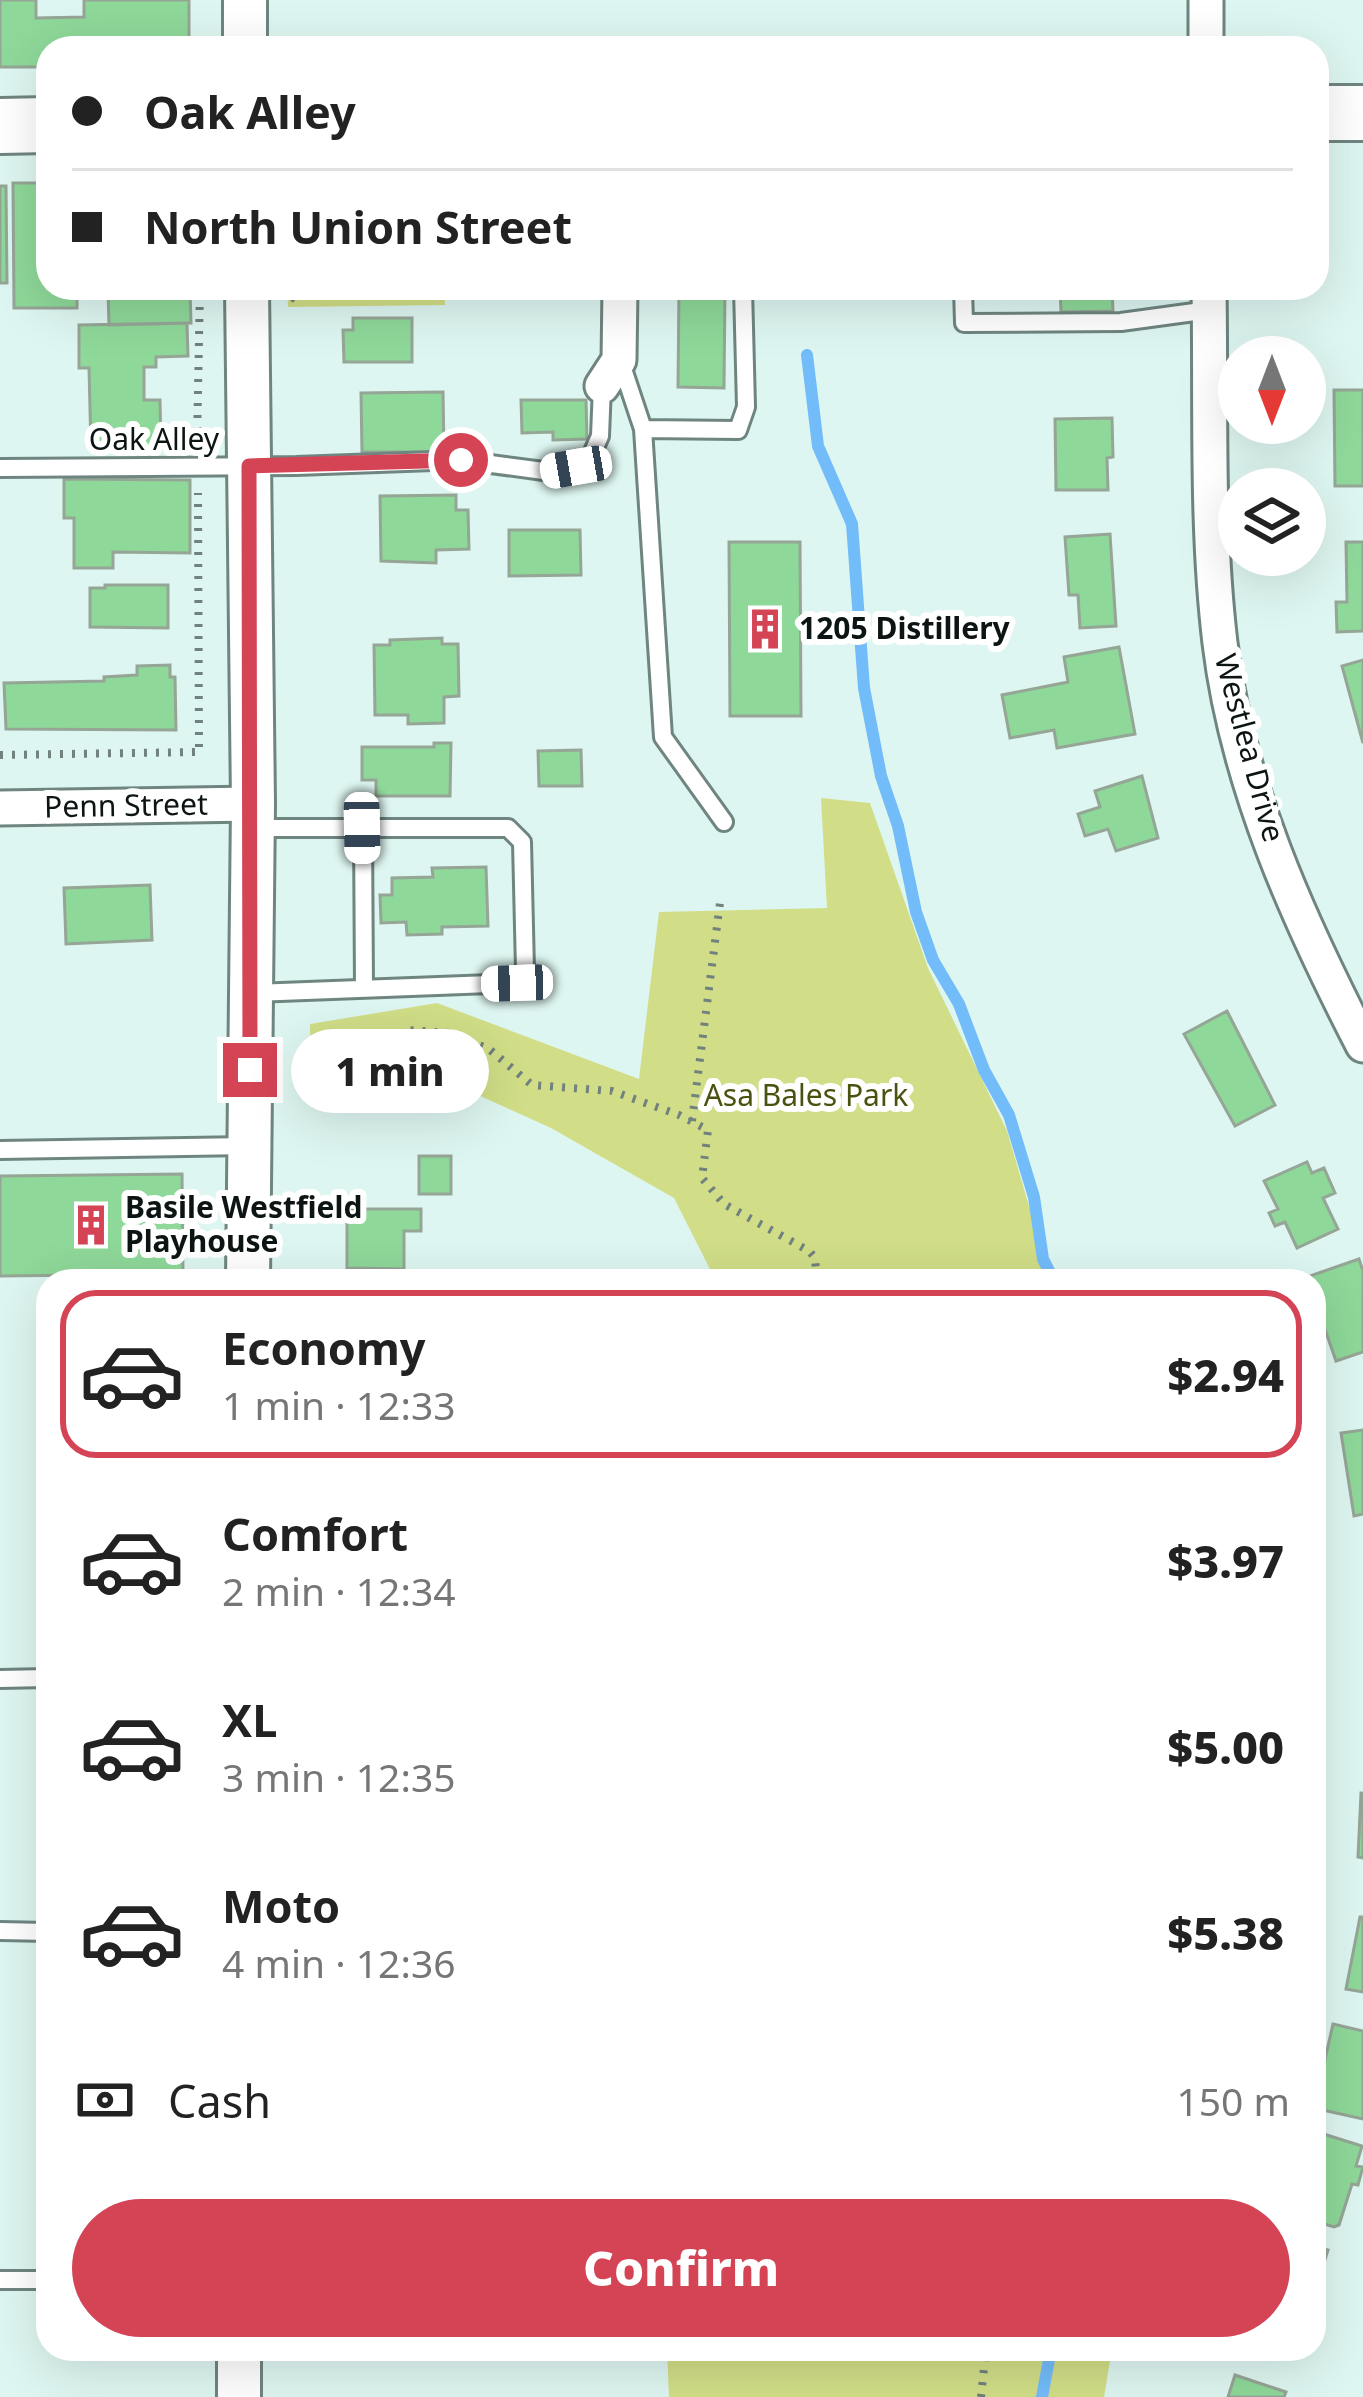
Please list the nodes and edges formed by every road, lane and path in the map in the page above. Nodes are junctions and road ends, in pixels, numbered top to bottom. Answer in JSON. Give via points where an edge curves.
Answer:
{"nodes":[{"id":1,"x":245,"y":0,"type":"edge"},
{"id":2,"x":1206,"y":0,"type":"edge"},
{"id":3,"x":245,"y":36,"type":"edge"},
{"id":4,"x":1206,"y":36,"type":"edge"},
{"id":5,"x":1329,"y":113,"type":"edge"},
{"id":6,"x":1363,"y":113,"type":"edge"},
{"id":7,"x":0,"y":125,"type":"edge"},
{"id":8,"x":36,"y":125,"type":"edge"},
{"id":9,"x":200,"y":300,"type":"edge"},
{"id":10,"x":248,"y":300,"type":"edge"},
{"id":11,"x":619,"y":300,"type":"edge"},
{"id":12,"x":743,"y":300,"type":"edge"},
{"id":13,"x":964,"y":300,"type":"edge"},
{"id":14,"x":1205,"y":300,"type":"edge"},
{"id":15,"x":1209,"y":300,"type":"edge"},
{"id":16,"x":611,"y":373,"type":"junction"},
{"id":17,"x":643,"y":429,"type":"junction"},
{"id":18,"x":249,"y":466,"type":"junction"},
{"id":19,"x":197,"y":467,"type":"junction"},
{"id":20,"x":0,"y":468,"type":"edge"},
{"id":21,"x":0,"y":755,"type":"edge"},
{"id":22,"x":0,"y":808,"type":"edge"},
{"id":23,"x":252,"y":816,"type":"junction"},
{"id":24,"x":724,"y":822,"type":"dead end"},
{"id":25,"x":362,"y":828,"type":"junction"},
{"id":26,"x":721,"y":895,"type":"dead end"},
{"id":27,"x":364,"y":988,"type":"junction"},
{"id":28,"x":250,"y":993,"type":"junction"},
{"id":29,"x":1363,"y":1046,"type":"edge"},
{"id":30,"x":301,"y":1067,"type":"dead end"},
{"id":31,"x":692,"y":1121,"type":"junction"},
{"id":32,"x":249,"y":1146,"type":"junction"},
{"id":33,"x":0,"y":1150,"type":"edge"},
{"id":34,"x":248,"y":1269,"type":"edge"},
{"id":35,"x":816,"y":1269,"type":"edge"},
{"id":36,"x":36,"y":1678,"type":"edge"},
{"id":37,"x":0,"y":1679,"type":"edge"},
{"id":38,"x":0,"y":1930,"type":"edge"},
{"id":39,"x":36,"y":1932,"type":"edge"},
{"id":40,"x":0,"y":2280,"type":"edge"},
{"id":41,"x":36,"y":2280,"type":"edge"},
{"id":42,"x":239,"y":2361,"type":"edge"},
{"id":43,"x":985,"y":2361,"type":"edge"},
{"id":44,"x":239,"y":2397,"type":"edge"},
{"id":45,"x":981,"y":2397,"type":"edge"}],
"edges":[{"from":1,"to":3,"type":"street"},
{"from":2,"to":4,"type":"street"},
{"from":5,"to":6,"type":"main road"},
{"from":7,"to":8,"type":"main road"},
{"from":9,"to":19,"type":"path"},
{"from":10,"to":18,"type":"street"},
{"from":11,"to":16,"type":"street"},
{"from":12,"to":17,"type":"lane","via":[[746,407],[738,430]]},
{"from":13,"to":14,"type":"lane","via":[[964,323],[1121,322]]},
{"from":15,"to":29,"type":"street","name":"Westlea Drive","via":[[1220,647],[1258,804],[1314,950]]},
{"from":16,"to":17,"type":"lane"},
{"from":16,"to":18,"type":"lane","name":"Oak Alley","via":[[600,436],[576,467],[551,472],[461,460]]},
{"from":17,"to":24,"type":"lane","via":[[663,737]]},
{"from":18,"to":19,"type":"lane","name":"Oak Alley"},
{"from":18,"to":23,"type":"street"},
{"from":19,"to":20,"type":"lane","name":"Oak Alley"},
{"from":19,"to":21,"type":"path","via":[[199,752]]},
{"from":22,"to":23,"type":"street","name":"Penn Street"},
{"from":23,"to":25,"type":"lane"},
{"from":23,"to":28,"type":"street"},
{"from":25,"to":27,"type":"lane"},
{"from":25,"to":27,"type":"lane","via":[[508,828],[522,842],[525,970],[517,983]]},
{"from":26,"to":31,"type":"path"},
{"from":27,"to":28,"type":"lane"},
{"from":28,"to":32,"type":"street"},
{"from":30,"to":31,"type":"path","via":[[364,1059],[408,1030],[448,1033],[489,1049],[532,1084],[612,1091]]},
{"from":31,"to":35,"type":"path","via":[[708,1130],[702,1178],[724,1204],[809,1251]]},
{"from":32,"to":33,"type":"lane"},
{"from":32,"to":34,"type":"street"},
{"from":36,"to":37,"type":"lane"},
{"from":38,"to":39,"type":"lane"},
{"from":40,"to":41,"type":"lane"},
{"from":42,"to":44,"type":"street"},
{"from":43,"to":45,"type":"path"}]}
